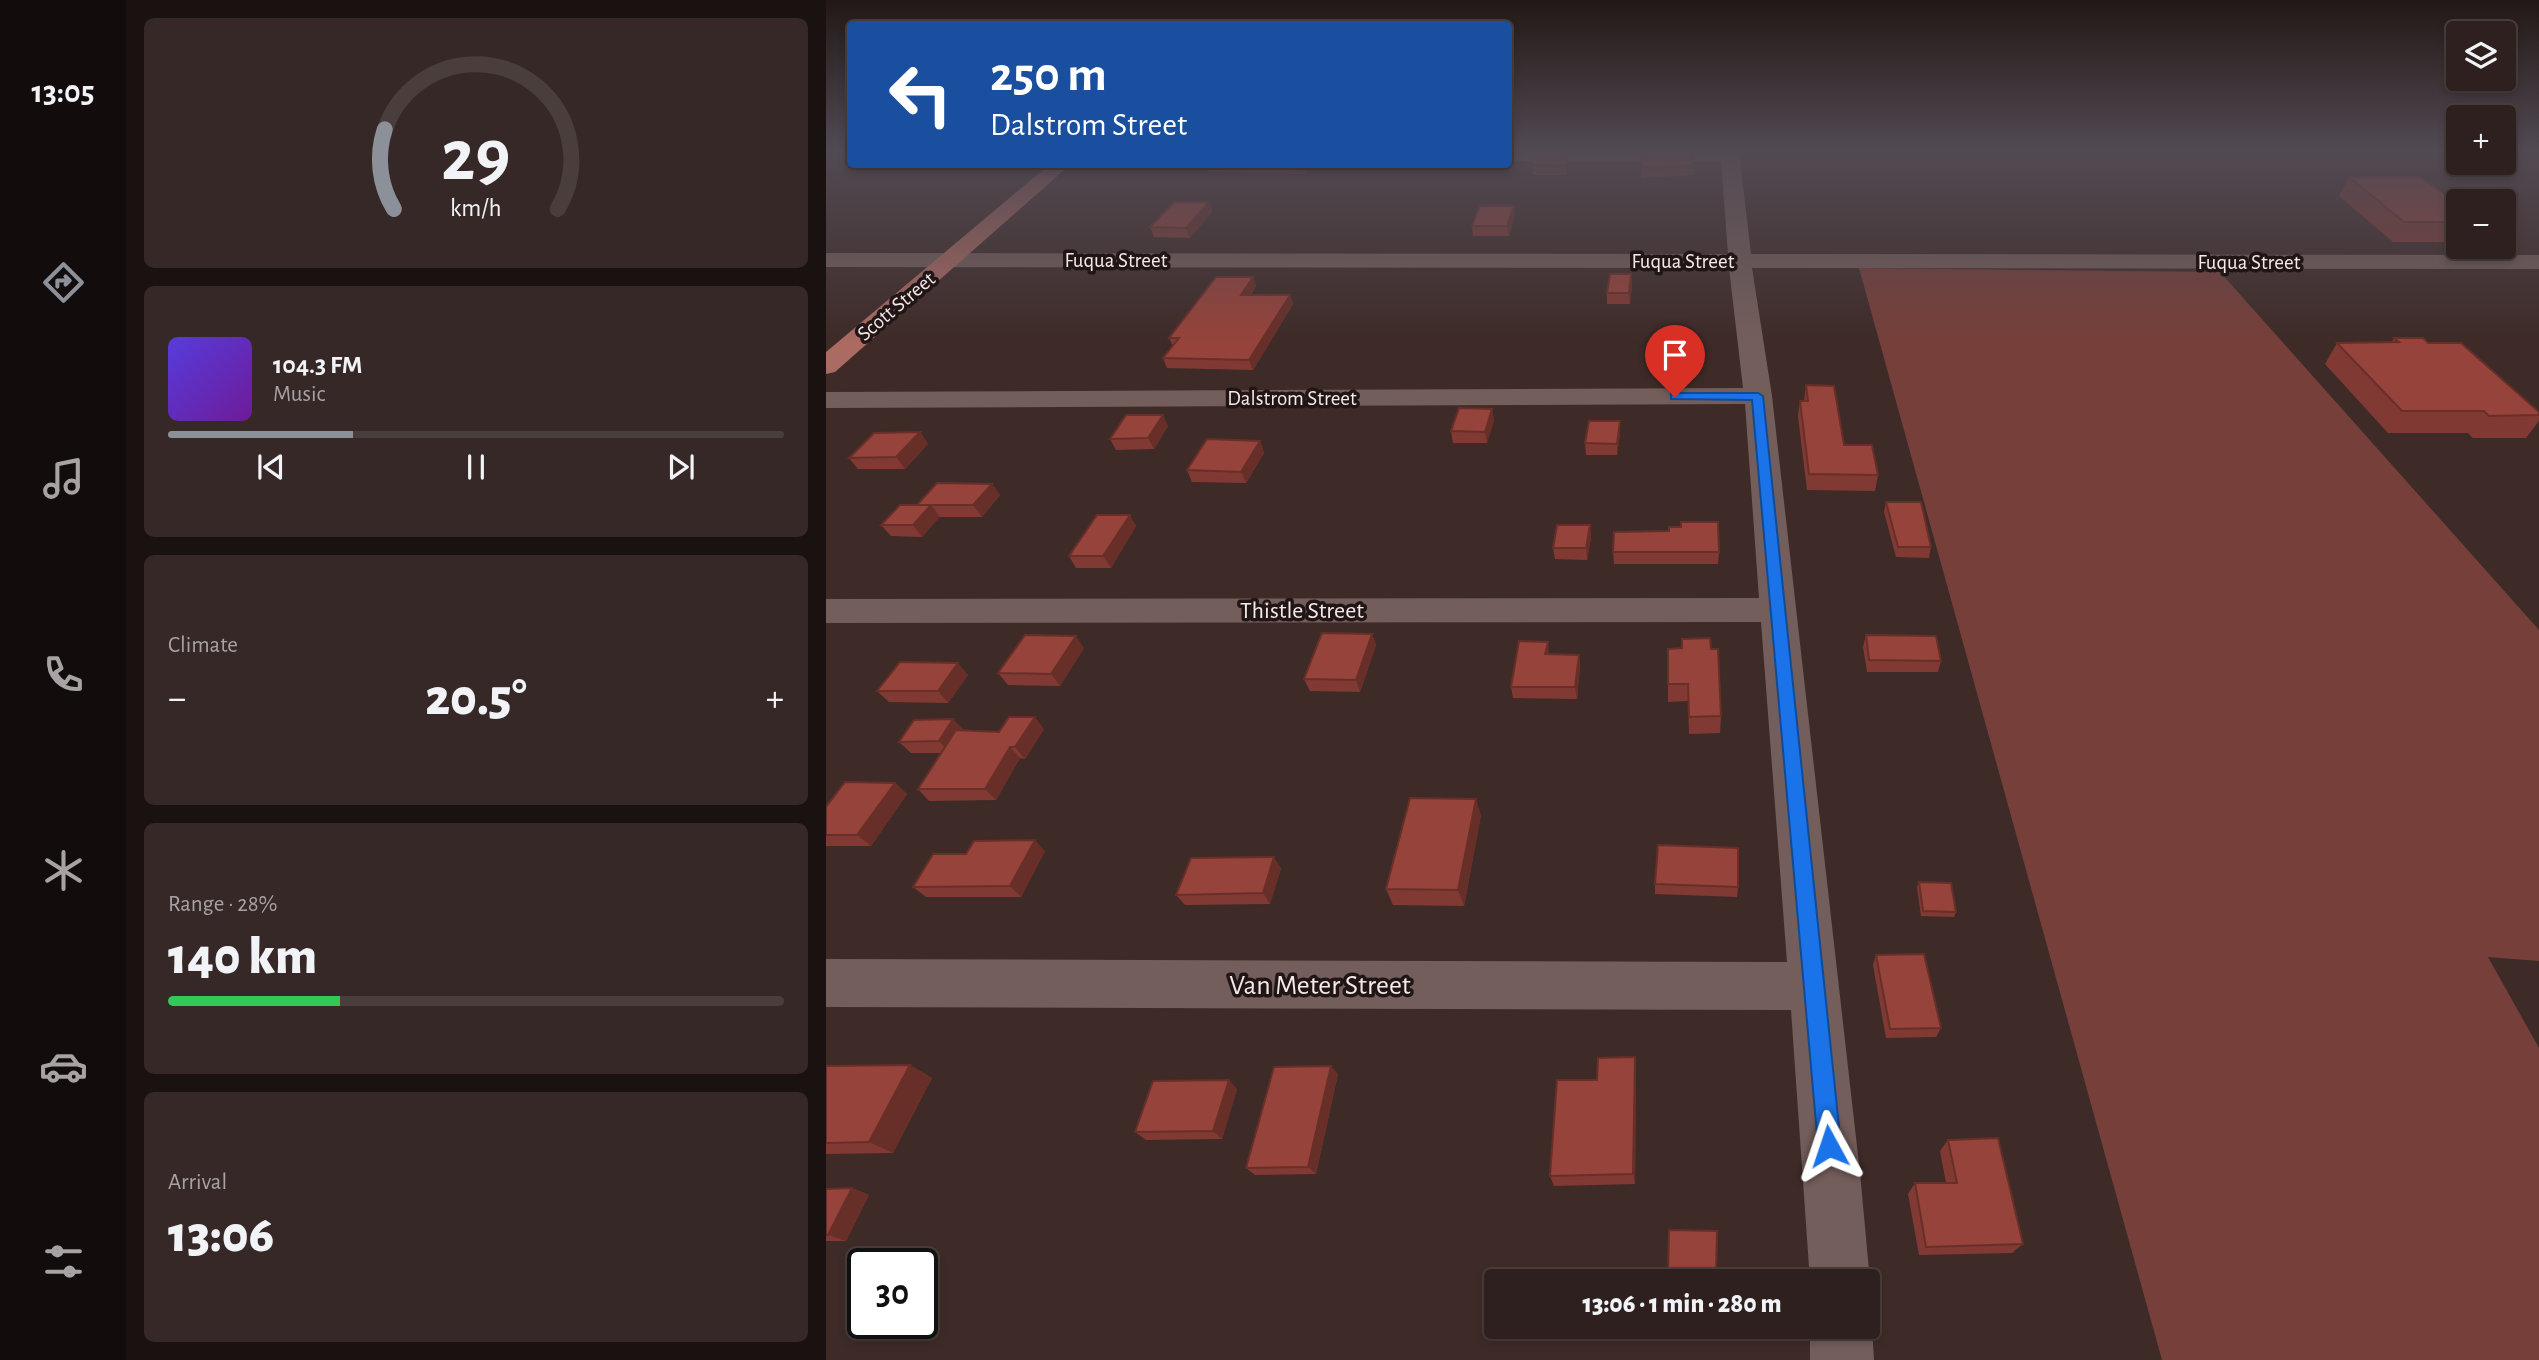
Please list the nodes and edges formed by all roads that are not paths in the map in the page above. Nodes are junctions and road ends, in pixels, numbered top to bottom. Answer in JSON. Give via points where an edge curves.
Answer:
{"nodes":[{"id":1,"x":1003,"y":214,"type":"edge"},
{"id":2,"x":1736,"y":214,"type":"edge"},
{"id":3,"x":946,"y":234,"type":"dead end"},
{"id":4,"x":826,"y":260,"type":"edge"},
{"id":5,"x":915,"y":260,"type":"junction"},
{"id":6,"x":950,"y":260,"type":"junction"},
{"id":7,"x":1740,"y":261,"type":"junction"},
{"id":8,"x":2539,"y":262,"type":"edge"},
{"id":9,"x":883,"y":286,"type":"dead end"},
{"id":10,"x":826,"y":366,"type":"edge"},
{"id":11,"x":1758,"y":396,"type":"junction"},
{"id":12,"x":826,"y":400,"type":"edge"},
{"id":13,"x":1778,"y":610,"type":"junction"},
{"id":14,"x":826,"y":611,"type":"edge"},
{"id":15,"x":826,"y":983,"type":"edge"},
{"id":16,"x":1814,"y":986,"type":"junction"},
{"id":17,"x":1839,"y":1269,"type":"edge"},
{"id":18,"x":1841,"y":1339,"type":"edge"},
{"id":19,"x":1842,"y":1360,"type":"edge"}],
"edges":[{"from":1,"to":6,"type":"main road","name":"Scott Street"},
{"from":2,"to":7,"type":"street"},
{"from":3,"to":5,"type":"main road","name":"Scott Street"},
{"from":4,"to":5,"type":"street","name":"Fuqua Street"},
{"from":5,"to":6,"type":"street","name":"Fuqua Street"},
{"from":5,"to":9,"type":"main road","name":"Scott Street"},
{"from":6,"to":7,"type":"street","name":"Fuqua Street"},
{"from":6,"to":10,"type":"main road","name":"Scott Street"},
{"from":7,"to":8,"type":"street","name":"Fuqua Street"},
{"from":7,"to":11,"type":"street"},
{"from":11,"to":12,"type":"street","name":"Dalstrom Street"},
{"from":11,"to":13,"type":"street"},
{"from":13,"to":14,"type":"street","name":"Thistle Street"},
{"from":13,"to":16,"type":"street"},
{"from":15,"to":16,"type":"street","name":"Van Meter Street"},
{"from":16,"to":17,"type":"street"},
{"from":18,"to":19,"type":"street"}]}
